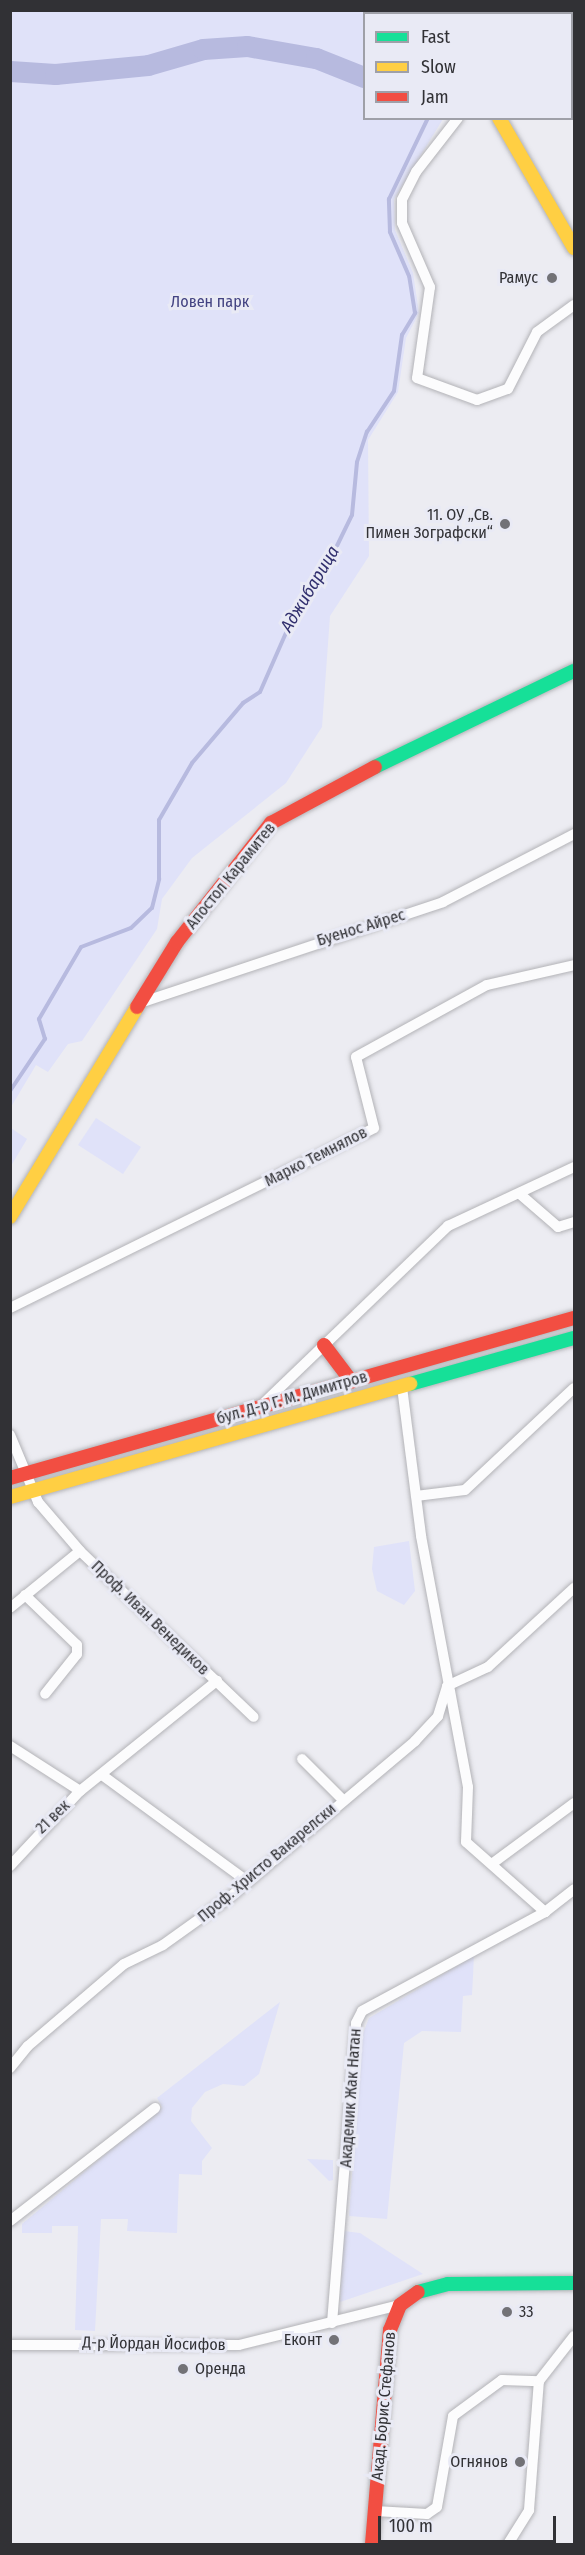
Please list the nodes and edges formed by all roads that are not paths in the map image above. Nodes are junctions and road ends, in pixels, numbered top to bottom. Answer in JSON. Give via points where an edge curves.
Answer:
{"nodes":[{"id":1,"x":456,"y":120,"type":"edge"},
{"id":2,"x":500,"y":120,"type":"edge"},
{"id":3,"x":574,"y":248,"type":"edge"},
{"id":4,"x":574,"y":305,"type":"edge"},
{"id":5,"x":574,"y":671,"type":"edge"},
{"id":6,"x":574,"y":834,"type":"edge"},
{"id":7,"x":574,"y":965,"type":"edge"},
{"id":8,"x":140,"y":1003,"type":"junction"},
{"id":9,"x":574,"y":1167,"type":"edge"},
{"id":10,"x":521,"y":1195,"type":"junction"},
{"id":11,"x":10,"y":1217,"type":"edge"},
{"id":12,"x":574,"y":1222,"type":"edge"},
{"id":13,"x":10,"y":1308,"type":"edge"},
{"id":14,"x":574,"y":1318,"type":"edge"},
{"id":15,"x":574,"y":1338,"type":"edge"},
{"id":16,"x":324,"y":1345,"type":"junction"},
{"id":17,"x":352,"y":1382,"type":"junction"},
{"id":18,"x":402,"y":1387,"type":"junction"},
{"id":19,"x":574,"y":1388,"type":"edge"},
{"id":20,"x":258,"y":1408,"type":"junction"},
{"id":21,"x":10,"y":1435,"type":"edge"},
{"id":22,"x":26,"y":1474,"type":"junction"},
{"id":23,"x":10,"y":1479,"type":"edge"},
{"id":24,"x":32,"y":1491,"type":"junction"},
{"id":25,"x":416,"y":1496,"type":"junction"},
{"id":26,"x":10,"y":1497,"type":"edge"},
{"id":27,"x":80,"y":1551,"type":"junction"},
{"id":28,"x":574,"y":1588,"type":"edge"},
{"id":29,"x":26,"y":1594,"type":"junction"},
{"id":30,"x":10,"y":1608,"type":"edge"},
{"id":31,"x":217,"y":1681,"type":"junction"},
{"id":32,"x":447,"y":1686,"type":"junction"},
{"id":33,"x":45,"y":1694,"type":"dead end"},
{"id":34,"x":254,"y":1717,"type":"dead end"},
{"id":35,"x":10,"y":1746,"type":"edge"},
{"id":36,"x":302,"y":1759,"type":"dead end"},
{"id":37,"x":102,"y":1775,"type":"junction"},
{"id":38,"x":80,"y":1791,"type":"junction"},
{"id":39,"x":343,"y":1800,"type":"junction"},
{"id":40,"x":574,"y":1803,"type":"edge"},
{"id":41,"x":492,"y":1863,"type":"junction"},
{"id":42,"x":10,"y":1866,"type":"edge"},
{"id":43,"x":248,"y":1882,"type":"junction"},
{"id":44,"x":574,"y":1889,"type":"edge"},
{"id":45,"x":545,"y":1912,"type":"junction"},
{"id":46,"x":10,"y":2068,"type":"edge"},
{"id":47,"x":155,"y":2108,"type":"dead end"},
{"id":48,"x":10,"y":2221,"type":"edge"},
{"id":49,"x":574,"y":2283,"type":"edge"},
{"id":50,"x":400,"y":2305,"type":"junction"},
{"id":51,"x":332,"y":2324,"type":"junction"},
{"id":52,"x":574,"y":2336,"type":"edge"},
{"id":53,"x":10,"y":2345,"type":"edge"},
{"id":54,"x":539,"y":2382,"type":"junction"},
{"id":55,"x":375,"y":2511,"type":"junction"},
{"id":56,"x":372,"y":2544,"type":"edge"},
{"id":57,"x":508,"y":2544,"type":"edge"}],
"edges":[{"from":1,"to":4,"type":"street","via":[[416,172],[402,200],[402,223],[430,287],[417,378],[477,400],[508,389],[537,332]]},
{"from":2,"to":3,"type":"street"},
{"from":5,"to":8,"type":"street","name":"Апостол Карамитев","via":[[308,799],[271,823],[177,942]]},
{"from":6,"to":8,"type":"street","name":"Буенос Айрес","via":[[443,902]]},
{"from":7,"to":13,"type":"street","name":"Марко Темнялов","via":[[486,985],[356,1058],[374,1128]]},
{"from":8,"to":11,"type":"street","name":"Апостол Карамитев"},
{"from":9,"to":10,"type":"street"},
{"from":10,"to":12,"type":"street","via":[[558,1227]]},
{"from":10,"to":16,"type":"street","via":[[448,1226],[367,1298]]},
{"from":14,"to":17,"type":"street","name":"бул. Д-р Г. М. Димитров"},
{"from":15,"to":18,"type":"street","name":"бул. Д-р Г. М. Димитров"},
{"from":16,"to":17,"type":"street"},
{"from":16,"to":20,"type":"street"},
{"from":17,"to":20,"type":"street","name":"бул. Д-р Г. М. Димитров"},
{"from":18,"to":24,"type":"street","name":"бул. Д-р Г. М. Димитров"},
{"from":18,"to":25,"type":"street","name":"Проф. Христо Вакарелски"},
{"from":19,"to":25,"type":"street","via":[[465,1490]]},
{"from":20,"to":22,"type":"street","name":"бул. Д-р Г. М. Димитров"},
{"from":21,"to":22,"type":"street"},
{"from":22,"to":23,"type":"street","name":"бул. Д-р Г. М. Димитров"},
{"from":22,"to":24,"type":"street"},
{"from":24,"to":26,"type":"street","name":"бул. Д-р Г. М. Димитров"},
{"from":24,"to":27,"type":"street","name":"Проф. Иван Венедиков"},
{"from":25,"to":32,"type":"street","name":"Проф. Христо Вакарелски"},
{"from":27,"to":29,"type":"street"},
{"from":27,"to":31,"type":"street","name":"Проф. Иван Венедиков"},
{"from":28,"to":32,"type":"street","via":[[488,1667]]},
{"from":29,"to":30,"type":"street"},
{"from":29,"to":33,"type":"street","via":[[77,1646],[77,1654]]},
{"from":31,"to":34,"type":"street","name":"Проф. Иван Венедиков"},
{"from":31,"to":37,"type":"street","name":"21 век"},
{"from":32,"to":39,"type":"street","name":"Проф. Христо Вакарелски","via":[[438,1716]]},
{"from":32,"to":41,"type":"street","name":"Проф. Христо Вакарелски","via":[[468,1787],[466,1842]]},
{"from":35,"to":38,"type":"street"},
{"from":36,"to":39,"type":"street"},
{"from":37,"to":38,"type":"street","name":"21 век"},
{"from":37,"to":43,"type":"street"},
{"from":38,"to":42,"type":"street","name":"21 век"},
{"from":39,"to":43,"type":"street","name":"Проф. Христо Вакарелски"},
{"from":40,"to":41,"type":"street"},
{"from":41,"to":45,"type":"street","name":"Проф. Христо Вакарелски"},
{"from":43,"to":46,"type":"street","name":"Проф. Христо Вакарелски","via":[[163,1946],[124,1964],[28,2046]]},
{"from":44,"to":45,"type":"street","name":"Академик Жак Натан"},
{"from":45,"to":51,"type":"street","name":"Академик Жак Натан","via":[[362,2011],[356,2023]]},
{"from":47,"to":48,"type":"street"},
{"from":49,"to":50,"type":"street","via":[[448,2284],[417,2292]]},
{"from":50,"to":51,"type":"street","name":"Д-р Йордан Йосифов"},
{"from":50,"to":55,"type":"street","name":"Акад. Борис Стефанов","via":[[390,2330]]},
{"from":51,"to":53,"type":"street","name":"Д-р Йордан Йосифов","via":[[274,2340],[207,2348]]},
{"from":52,"to":54,"type":"street"},
{"from":54,"to":55,"type":"street","via":[[502,2380],[453,2416],[437,2508],[427,2514]]},
{"from":54,"to":57,"type":"street","via":[[529,2510]]},
{"from":55,"to":56,"type":"street","name":"Акад. Борис Стефанов"}]}
